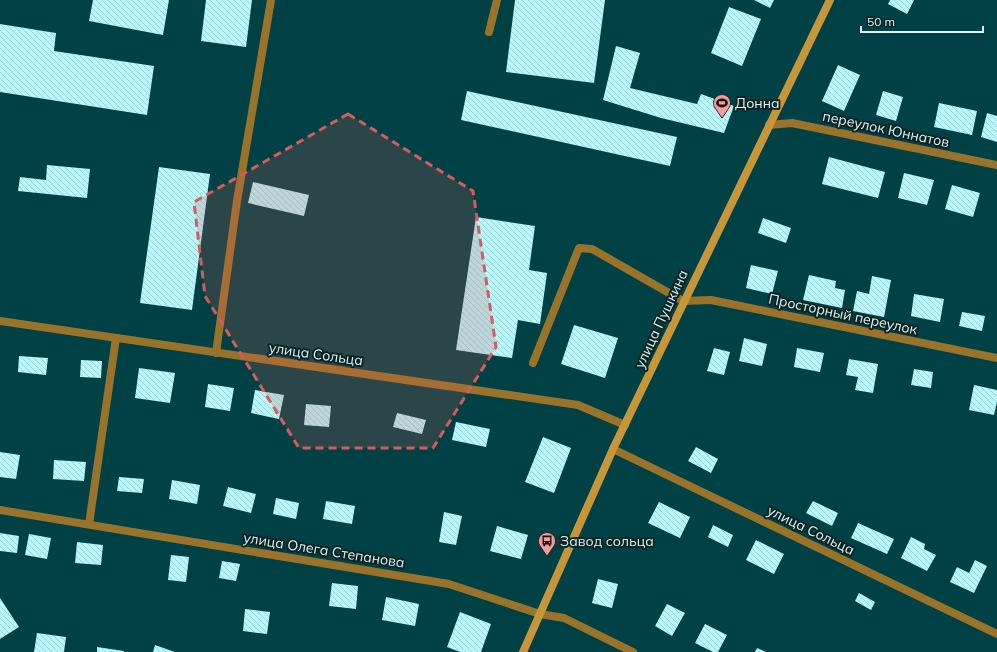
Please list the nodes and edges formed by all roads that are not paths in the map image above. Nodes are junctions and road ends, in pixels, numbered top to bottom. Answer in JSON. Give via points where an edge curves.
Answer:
{"nodes":[{"id":1,"x":271,"y":0,"type":"edge"},
{"id":2,"x":497,"y":0,"type":"edge"},
{"id":3,"x":830,"y":0,"type":"edge"},
{"id":4,"x":489,"y":32,"type":"dead end"},
{"id":5,"x":769,"y":125,"type":"junction"},
{"id":6,"x":997,"y":165,"type":"edge"},
{"id":7,"x":684,"y":301,"type":"junction"},
{"id":8,"x":0,"y":322,"type":"edge"},
{"id":9,"x":116,"y":338,"type":"junction"},
{"id":10,"x":216,"y":353,"type":"junction"},
{"id":11,"x":997,"y":358,"type":"edge"},
{"id":12,"x":533,"y":363,"type":"dead end"},
{"id":13,"x":625,"y":425,"type":"junction"},
{"id":14,"x":613,"y":449,"type":"junction"},
{"id":15,"x":0,"y":510,"type":"edge"},
{"id":16,"x":89,"y":524,"type":"junction"},
{"id":17,"x":540,"y":614,"type":"junction"},
{"id":18,"x":997,"y":634,"type":"edge"},
{"id":19,"x":522,"y":652,"type":"edge"},
{"id":20,"x":633,"y":652,"type":"edge"}],
"edges":[{"from":1,"to":10,"type":"street","via":[[237,201]]},
{"from":2,"to":4,"type":"street"},
{"from":3,"to":5,"type":"street","name":"улица Пушкина"},
{"from":5,"to":6,"type":"street","name":"переулок Юннатов","via":[[792,123]]},
{"from":5,"to":7,"type":"street","name":"улица Пушкина"},
{"from":7,"to":11,"type":"street","name":"Просторный переулок","via":[[711,300]]},
{"from":7,"to":12,"type":"street","via":[[592,250],[579,248]]},
{"from":7,"to":13,"type":"street","name":"улица Пушкина"},
{"from":8,"to":9,"type":"street","name":"улица Сольца"},
{"from":9,"to":10,"type":"street","name":"улица Сольца"},
{"from":9,"to":16,"type":"street"},
{"from":10,"to":13,"type":"street","name":"улица Сольца","via":[[578,405]]},
{"from":13,"to":14,"type":"street","name":"улица Пушкина"},
{"from":14,"to":17,"type":"street","name":"улица Пушкина"},
{"from":14,"to":18,"type":"street","name":"улица Сольца"},
{"from":15,"to":16,"type":"street","name":"улица Олега Степанова"},
{"from":16,"to":17,"type":"street","name":"улица Олега Степанова","via":[[449,584]]},
{"from":17,"to":19,"type":"street","name":"улица Пушкина"},
{"from":17,"to":20,"type":"street","name":"улица Олега Степанова","via":[[564,618]]}]}
